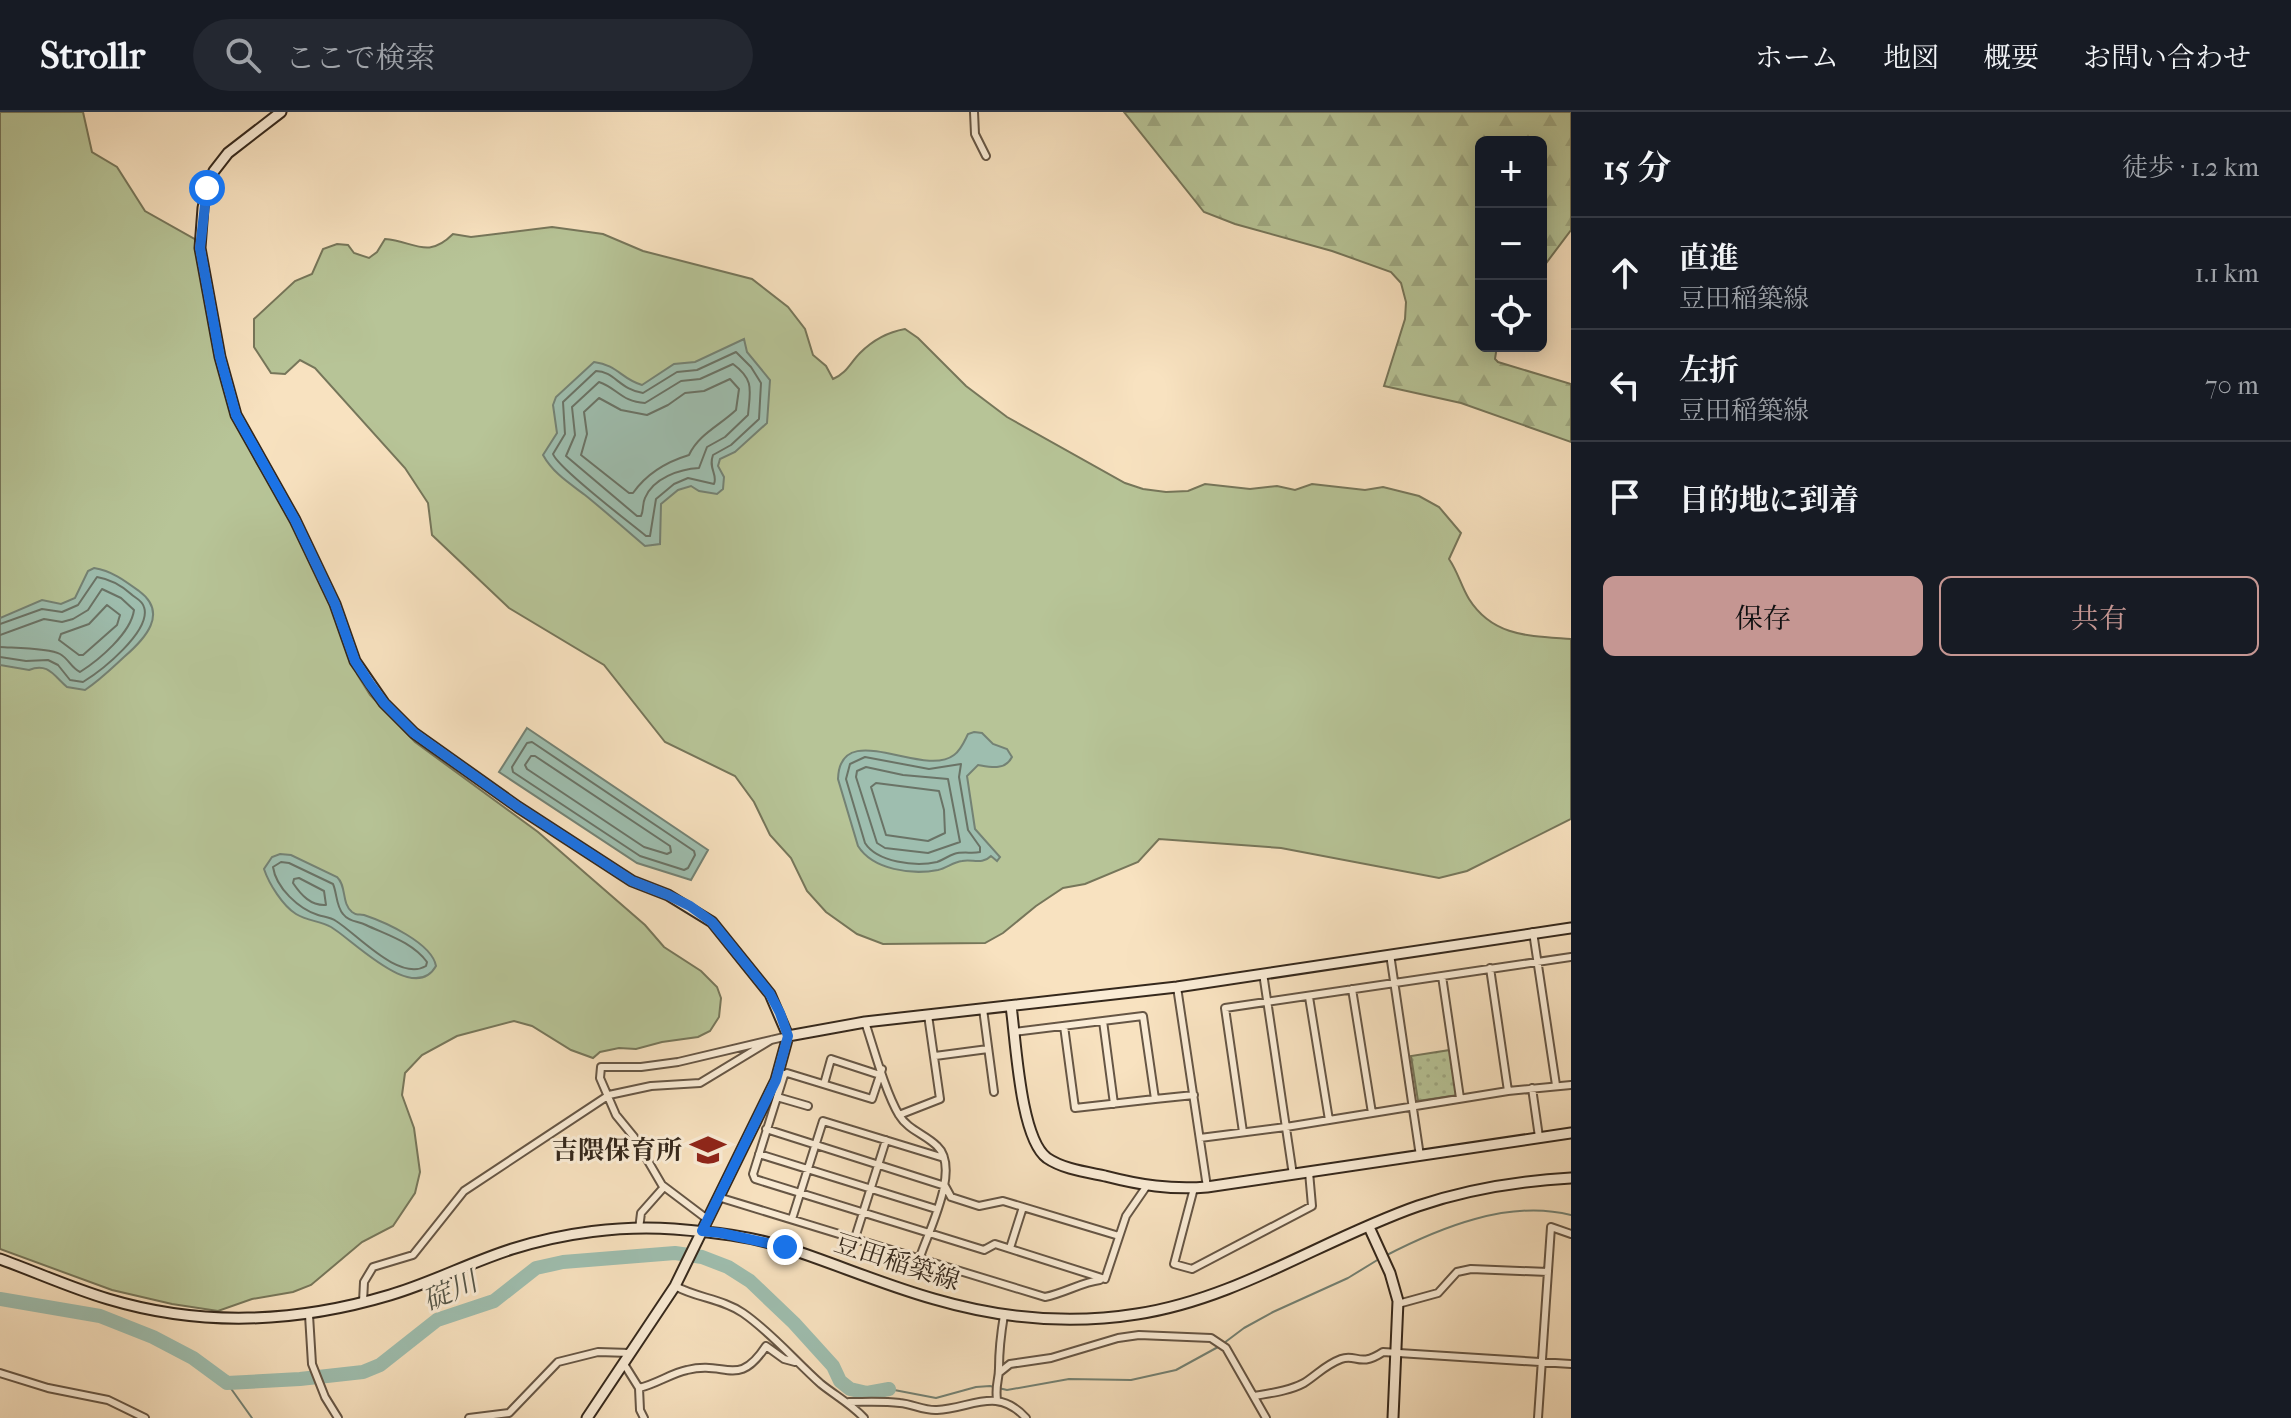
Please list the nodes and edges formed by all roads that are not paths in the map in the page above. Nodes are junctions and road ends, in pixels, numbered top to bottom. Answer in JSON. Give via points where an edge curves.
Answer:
{"nodes":[{"id":1,"x":281,"y":112,"type":"edge"},
{"id":2,"x":974,"y":112,"type":"edge"},
{"id":3,"x":986,"y":156,"type":"dead end"},
{"id":4,"x":1571,"y":928,"type":"edge"},
{"id":5,"x":1533,"y":932,"type":"junction"},
{"id":6,"x":1390,"y":954,"type":"junction"},
{"id":7,"x":1571,"y":957,"type":"edge"},
{"id":8,"x":1537,"y":962,"type":"junction"},
{"id":9,"x":1490,"y":968,"type":"junction"},
{"id":10,"x":1263,"y":973,"type":"junction"},
{"id":11,"x":1442,"y":976,"type":"junction"},
{"id":12,"x":1395,"y":983,"type":"junction"},
{"id":13,"x":1177,"y":987,"type":"junction"},
{"id":14,"x":1352,"y":989,"type":"junction"},
{"id":15,"x":1309,"y":997,"type":"junction"},
{"id":16,"x":1268,"y":1002,"type":"junction"},
{"id":17,"x":1011,"y":1006,"type":"junction"},
{"id":18,"x":983,"y":1009,"type":"junction"},
{"id":19,"x":928,"y":1015,"type":"junction"},
{"id":20,"x":1103,"y":1021,"type":"junction"},
{"id":21,"x":865,"y":1022,"type":"junction"},
{"id":22,"x":1064,"y":1026,"type":"junction"},
{"id":23,"x":1014,"y":1032,"type":"junction"},
{"id":24,"x":788,"y":1036,"type":"junction"},
{"id":25,"x":771,"y":1040,"type":"junction"},
{"id":26,"x":988,"y":1049,"type":"junction"},
{"id":27,"x":935,"y":1056,"type":"junction"},
{"id":28,"x":881,"y":1072,"type":"junction"},
{"id":29,"x":782,"y":1073,"type":"junction"},
{"id":30,"x":824,"y":1084,"type":"junction"},
{"id":31,"x":1556,"y":1085,"type":"junction"},
{"id":32,"x":1571,"y":1085,"type":"edge"},
{"id":33,"x":1532,"y":1088,"type":"junction"},
{"id":34,"x":1508,"y":1091,"type":"junction"},
{"id":35,"x":994,"y":1092,"type":"dead end"},
{"id":36,"x":609,"y":1095,"type":"junction"},
{"id":37,"x":1194,"y":1095,"type":"junction"},
{"id":38,"x":777,"y":1097,"type":"junction"},
{"id":39,"x":1460,"y":1098,"type":"junction"},
{"id":40,"x":1155,"y":1099,"type":"junction"},
{"id":41,"x":1114,"y":1104,"type":"junction"},
{"id":42,"x":808,"y":1106,"type":"dead end"},
{"id":43,"x":1413,"y":1106,"type":"junction"},
{"id":44,"x":1372,"y":1113,"type":"junction"},
{"id":45,"x":899,"y":1115,"type":"junction"},
{"id":46,"x":1329,"y":1120,"type":"junction"},
{"id":47,"x":1286,"y":1127,"type":"junction"},
{"id":48,"x":766,"y":1129,"type":"junction"},
{"id":49,"x":1243,"y":1132,"type":"junction"},
{"id":50,"x":1571,"y":1133,"type":"edge"},
{"id":51,"x":1539,"y":1137,"type":"junction"},
{"id":52,"x":1200,"y":1138,"type":"junction"},
{"id":53,"x":886,"y":1140,"type":"junction"},
{"id":54,"x":815,"y":1144,"type":"junction"},
{"id":55,"x":759,"y":1154,"type":"junction"},
{"id":56,"x":1420,"y":1156,"type":"junction"},
{"id":57,"x":944,"y":1158,"type":"junction"},
{"id":58,"x":879,"y":1164,"type":"junction"},
{"id":59,"x":808,"y":1169,"type":"junction"},
{"id":60,"x":1309,"y":1172,"type":"junction"},
{"id":61,"x":1293,"y":1175,"type":"junction"},
{"id":62,"x":1571,"y":1178,"type":"edge"},
{"id":63,"x":945,"y":1186,"type":"junction"},
{"id":64,"x":664,"y":1187,"type":"junction"},
{"id":65,"x":1146,"y":1187,"type":"junction"},
{"id":66,"x":1207,"y":1187,"type":"junction"},
{"id":67,"x":871,"y":1188,"type":"junction"},
{"id":68,"x":1194,"y":1188,"type":"junction"},
{"id":69,"x":800,"y":1193,"type":"junction"},
{"id":70,"x":718,"y":1197,"type":"junction"},
{"id":71,"x":1023,"y":1207,"type":"junction"},
{"id":72,"x":936,"y":1209,"type":"junction"},
{"id":73,"x":863,"y":1213,"type":"junction"},
{"id":74,"x":707,"y":1219,"type":"junction"},
{"id":75,"x":792,"y":1219,"type":"junction"},
{"id":76,"x":1369,"y":1227,"type":"junction"},
{"id":77,"x":639,"y":1229,"type":"junction"},
{"id":78,"x":702,"y":1231,"type":"junction"},
{"id":79,"x":928,"y":1233,"type":"junction"},
{"id":80,"x":1571,"y":1234,"type":"edge"},
{"id":81,"x":1119,"y":1236,"type":"junction"},
{"id":82,"x":855,"y":1238,"type":"junction"},
{"id":83,"x":1010,"y":1248,"type":"junction"},
{"id":84,"x":920,"y":1257,"type":"junction"},
{"id":85,"x":0,"y":1259,"type":"edge"},
{"id":86,"x":1548,"y":1272,"type":"junction"},
{"id":87,"x":1105,"y":1279,"type":"junction"},
{"id":88,"x":675,"y":1286,"type":"junction"},
{"id":89,"x":363,"y":1302,"type":"junction"},
{"id":90,"x":1398,"y":1303,"type":"junction"},
{"id":91,"x":309,"y":1315,"type":"junction"},
{"id":92,"x":1004,"y":1315,"type":"junction"},
{"id":93,"x":1398,"y":1352,"type":"junction"},
{"id":94,"x":632,"y":1354,"type":"junction"},
{"id":95,"x":1542,"y":1362,"type":"junction"},
{"id":96,"x":798,"y":1363,"type":"junction"},
{"id":97,"x":624,"y":1364,"type":"junction"},
{"id":98,"x":1571,"y":1364,"type":"edge"},
{"id":99,"x":1000,"y":1372,"type":"junction"},
{"id":100,"x":0,"y":1373,"type":"edge"},
{"id":101,"x":639,"y":1388,"type":"junction"},
{"id":102,"x":1254,"y":1396,"type":"junction"},
{"id":103,"x":997,"y":1400,"type":"junction"},
{"id":104,"x":849,"y":1402,"type":"junction"},
{"id":105,"x":486,"y":1417,"type":"edge"},
{"id":106,"x":145,"y":1418,"type":"edge"},
{"id":107,"x":338,"y":1418,"type":"edge"},
{"id":108,"x":469,"y":1418,"type":"edge"},
{"id":109,"x":587,"y":1418,"type":"edge"},
{"id":110,"x":644,"y":1418,"type":"edge"},
{"id":111,"x":864,"y":1418,"type":"edge"},
{"id":112,"x":1026,"y":1418,"type":"edge"},
{"id":113,"x":1266,"y":1418,"type":"edge"},
{"id":114,"x":1393,"y":1418,"type":"edge"},
{"id":115,"x":1538,"y":1418,"type":"edge"}],
"edges":[{"from":1,"to":24,"type":"street","via":[[228,153],[214,171],[203,208],[200,248],[236,415],[302,534],[355,661],[384,703],[414,733],[632,881],[690,906],[712,922],[770,994]]},
{"from":2,"to":3,"type":"street","via":[[975,134]]},
{"from":4,"to":5,"type":"street"},
{"from":5,"to":6,"type":"street"},
{"from":5,"to":8,"type":"street"},
{"from":6,"to":10,"type":"street"},
{"from":6,"to":12,"type":"street"},
{"from":7,"to":8,"type":"street"},
{"from":8,"to":9,"type":"street"},
{"from":8,"to":31,"type":"street"},
{"from":9,"to":11,"type":"street"},
{"from":9,"to":34,"type":"street"},
{"from":10,"to":13,"type":"street"},
{"from":10,"to":16,"type":"street"},
{"from":11,"to":12,"type":"street"},
{"from":11,"to":39,"type":"street"},
{"from":12,"to":14,"type":"street"},
{"from":12,"to":43,"type":"street"},
{"from":13,"to":17,"type":"street"},
{"from":13,"to":37,"type":"street"},
{"from":14,"to":15,"type":"street"},
{"from":14,"to":44,"type":"street"},
{"from":15,"to":16,"type":"street"},
{"from":15,"to":46,"type":"street"},
{"from":16,"to":47,"type":"street"},
{"from":16,"to":49,"type":"street","via":[[1225,1008]]},
{"from":17,"to":18,"type":"street"},
{"from":17,"to":23,"type":"street"},
{"from":18,"to":19,"type":"street"},
{"from":18,"to":26,"type":"street"},
{"from":19,"to":21,"type":"street"},
{"from":19,"to":27,"type":"street"},
{"from":20,"to":22,"type":"street"},
{"from":20,"to":40,"type":"street","via":[[1143,1016]]},
{"from":20,"to":41,"type":"street"},
{"from":21,"to":24,"type":"street"},
{"from":21,"to":28,"type":"street"},
{"from":22,"to":23,"type":"street"},
{"from":22,"to":41,"type":"street","via":[[1075,1108]]},
{"from":23,"to":65,"type":"street","via":[[1026,1117],[1040,1152],[1058,1164]]},
{"from":24,"to":25,"type":"street"},
{"from":24,"to":29,"type":"street"},
{"from":25,"to":36,"type":"street","via":[[700,1083]]},
{"from":25,"to":36,"type":"street","via":[[678,1062],[601,1067]]},
{"from":26,"to":27,"type":"street"},
{"from":26,"to":35,"type":"street"},
{"from":27,"to":45,"type":"street","via":[[940,1099]]},
{"from":28,"to":30,"type":"street","via":[[831,1059]]},
{"from":28,"to":30,"type":"street","via":[[872,1099]]},
{"from":28,"to":45,"type":"street"},
{"from":29,"to":30,"type":"street"},
{"from":29,"to":38,"type":"street"},
{"from":29,"to":70,"type":"street"},
{"from":31,"to":32,"type":"street"},
{"from":31,"to":33,"type":"street"},
{"from":33,"to":34,"type":"street"},
{"from":33,"to":51,"type":"street"},
{"from":34,"to":39,"type":"street"},
{"from":36,"to":64,"type":"street","via":[[616,1115]]},
{"from":36,"to":89,"type":"street","via":[[464,1191],[413,1255],[373,1267],[364,1282]]},
{"from":37,"to":40,"type":"street"},
{"from":37,"to":52,"type":"street"},
{"from":38,"to":42,"type":"street"},
{"from":38,"to":48,"type":"street"},
{"from":39,"to":43,"type":"street"},
{"from":40,"to":41,"type":"street"},
{"from":43,"to":44,"type":"street"},
{"from":43,"to":56,"type":"street"},
{"from":44,"to":46,"type":"street"},
{"from":45,"to":57,"type":"street","via":[[941,1149]]},
{"from":46,"to":47,"type":"street"},
{"from":47,"to":49,"type":"street"},
{"from":47,"to":61,"type":"street"},
{"from":48,"to":54,"type":"street"},
{"from":48,"to":55,"type":"street"},
{"from":49,"to":52,"type":"street"},
{"from":50,"to":51,"type":"street"},
{"from":51,"to":56,"type":"street"},
{"from":52,"to":66,"type":"street"},
{"from":53,"to":54,"type":"street","via":[[823,1121]]},
{"from":53,"to":57,"type":"street"},
{"from":53,"to":58,"type":"street"},
{"from":54,"to":58,"type":"street"},
{"from":54,"to":59,"type":"street"},
{"from":55,"to":59,"type":"street"},
{"from":55,"to":69,"type":"street","via":[[753,1177]]},
{"from":56,"to":60,"type":"street"},
{"from":57,"to":63,"type":"street"},
{"from":58,"to":63,"type":"street"},
{"from":58,"to":67,"type":"street"},
{"from":59,"to":67,"type":"street"},
{"from":59,"to":69,"type":"street"},
{"from":60,"to":61,"type":"street"},
{"from":60,"to":68,"type":"street","via":[[1312,1206],[1192,1269],[1174,1264]]},
{"from":61,"to":66,"type":"street"},
{"from":62,"to":76,"type":"street","name":"豆田稲築線","via":[[1479,1189]]},
{"from":63,"to":71,"type":"street","via":[[951,1197],[974,1205],[1003,1201]]},
{"from":63,"to":72,"type":"street"},
{"from":64,"to":74,"type":"street"},
{"from":64,"to":77,"type":"street","via":[[641,1213]]},
{"from":65,"to":68,"type":"street"},
{"from":65,"to":81,"type":"street"},
{"from":66,"to":68,"type":"street"},
{"from":67,"to":72,"type":"street"},
{"from":67,"to":73,"type":"street"},
{"from":69,"to":73,"type":"street"},
{"from":69,"to":75,"type":"street"},
{"from":70,"to":74,"type":"street"},
{"from":70,"to":75,"type":"street"},
{"from":71,"to":81,"type":"street"},
{"from":71,"to":83,"type":"street"},
{"from":72,"to":79,"type":"street"},
{"from":73,"to":79,"type":"street"},
{"from":73,"to":82,"type":"street"},
{"from":74,"to":78,"type":"street"},
{"from":75,"to":82,"type":"street"},
{"from":76,"to":90,"type":"street"},
{"from":76,"to":92,"type":"street","name":"豆田稲築線","via":[[1168,1309],[1080,1319]]},
{"from":77,"to":78,"type":"street","name":"豆田稲築線"},
{"from":77,"to":89,"type":"street","name":"豆田稲築線","via":[[543,1241]]},
{"from":78,"to":88,"type":"street"},
{"from":78,"to":92,"type":"street","name":"豆田稲築線","via":[[785,1247],[932,1299]]},
{"from":79,"to":83,"type":"street","via":[[984,1250],[995,1244]]},
{"from":79,"to":84,"type":"street"},
{"from":80,"to":86,"type":"street","via":[[1551,1227]]},
{"from":81,"to":87,"type":"street"},
{"from":82,"to":84,"type":"street"},
{"from":83,"to":87,"type":"street"},
{"from":84,"to":87,"type":"street","via":[[1045,1297]]},
{"from":85,"to":91,"type":"street","name":"豆田稲築線","via":[[104,1298],[157,1310],[239,1320]]},
{"from":86,"to":90,"type":"street","via":[[1471,1269],[1457,1272],[1438,1293]]},
{"from":86,"to":95,"type":"street"},
{"from":88,"to":94,"type":"street"},
{"from":88,"to":96,"type":"street","via":[[742,1313]]},
{"from":89,"to":91,"type":"street","name":"豆田稲築線"},
{"from":90,"to":93,"type":"street"},
{"from":91,"to":107,"type":"street","via":[[314,1373]]},
{"from":92,"to":99,"type":"street"},
{"from":93,"to":95,"type":"street"},
{"from":93,"to":102,"type":"street","via":[[1383,1352],[1367,1361],[1343,1357],[1302,1384]]},
{"from":93,"to":114,"type":"street"},
{"from":94,"to":97,"type":"street"},
{"from":94,"to":105,"type":"street","via":[[598,1352],[558,1362],[509,1413]]},
{"from":95,"to":98,"type":"street"},
{"from":95,"to":115,"type":"street"},
{"from":96,"to":101,"type":"street","via":[[766,1346],[755,1363],[741,1371],[706,1366]]},
{"from":96,"to":104,"type":"street"},
{"from":97,"to":101,"type":"street"},
{"from":97,"to":109,"type":"street"},
{"from":99,"to":102,"type":"street","via":[[1010,1364],[1118,1338],[1211,1338],[1226,1348]]},
{"from":99,"to":103,"type":"street"},
{"from":100,"to":106,"type":"street","via":[[108,1400]]},
{"from":101,"to":110,"type":"street"},
{"from":102,"to":113,"type":"street"},
{"from":103,"to":104,"type":"street","via":[[935,1411],[885,1401]]},
{"from":103,"to":112,"type":"street"},
{"from":104,"to":111,"type":"street"},
{"from":105,"to":108,"type":"street"}]}
